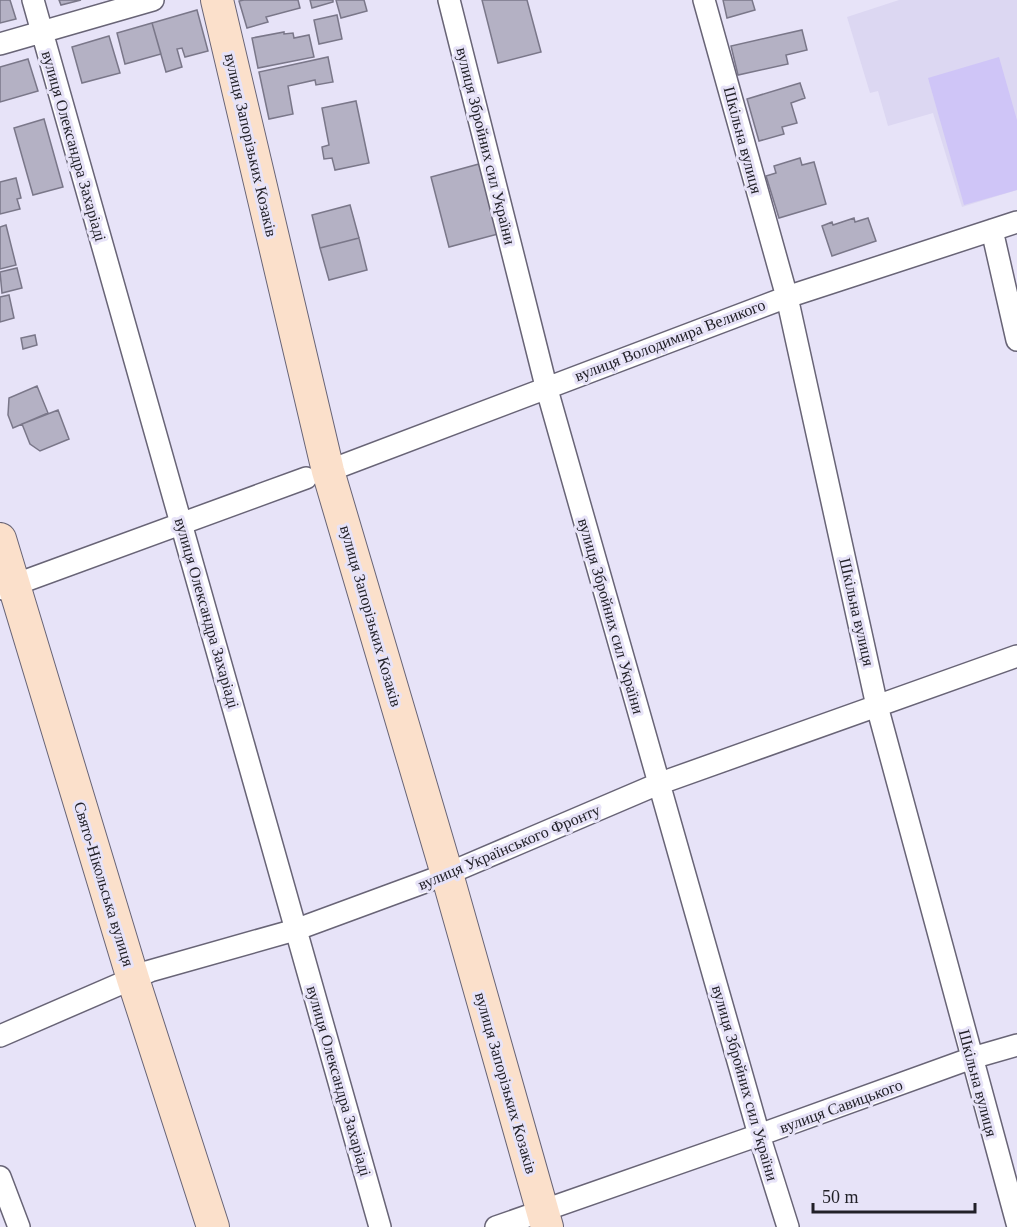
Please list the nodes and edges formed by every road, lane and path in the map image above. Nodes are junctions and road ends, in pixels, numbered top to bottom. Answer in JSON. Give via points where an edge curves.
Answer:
{"nodes":[{"id":1,"x":33,"y":0,"type":"edge"},
{"id":2,"x":153,"y":0,"type":"edge"},
{"id":3,"x":217,"y":0,"type":"edge"},
{"id":4,"x":449,"y":0,"type":"edge"},
{"id":5,"x":704,"y":0,"type":"edge"},
{"id":6,"x":42,"y":32,"type":"junction"},
{"id":7,"x":0,"y":44,"type":"edge"},
{"id":8,"x":1017,"y":222,"type":"edge"},
{"id":9,"x":992,"y":230,"type":"junction"},
{"id":10,"x":787,"y":297,"type":"junction"},
{"id":11,"x":1017,"y":340,"type":"edge"},
{"id":12,"x":546,"y":386,"type":"junction"},
{"id":13,"x":317,"y":474,"type":"junction"},
{"id":14,"x":182,"y":524,"type":"junction"},
{"id":15,"x":0,"y":539,"type":"edge"},
{"id":16,"x":6,"y":588,"type":"edge"},
{"id":17,"x":1017,"y":656,"type":"edge"},
{"id":18,"x":878,"y":705,"type":"junction"},
{"id":19,"x":658,"y":784,"type":"junction"},
{"id":20,"x":447,"y":874,"type":"junction"},
{"id":21,"x":296,"y":930,"type":"junction"},
{"id":22,"x":133,"y":979,"type":"junction"},
{"id":23,"x":0,"y":1036,"type":"edge"},
{"id":24,"x":1017,"y":1045,"type":"edge"},
{"id":25,"x":972,"y":1058,"type":"junction"},
{"id":26,"x":759,"y":1135,"type":"junction"},
{"id":27,"x":0,"y":1178,"type":"edge"},
{"id":28,"x":544,"y":1218,"type":"edge"},
{"id":29,"x":1017,"y":1223,"type":"edge"},
{"id":30,"x":19,"y":1227,"type":"edge"},
{"id":31,"x":213,"y":1227,"type":"edge"},
{"id":32,"x":380,"y":1227,"type":"edge"},
{"id":33,"x":496,"y":1227,"type":"edge"},
{"id":34,"x":788,"y":1227,"type":"edge"}],
"edges":[{"from":1,"to":6,"type":"street","name":"вулиця Олександра Захаріаді"},
{"from":2,"to":6,"type":"street"},
{"from":3,"to":13,"type":"main road","name":"вулиця Запорізьких Козаків"},
{"from":4,"to":12,"type":"street","name":"вулиця Збройних сил України"},
{"from":5,"to":10,"type":"street","name":"Шкільна вулиця"},
{"from":6,"to":7,"type":"street"},
{"from":6,"to":14,"type":"street","name":"вулиця Олександра Захаріаді"},
{"from":8,"to":9,"type":"street","name":"вулиця Володимира Великого"},
{"from":9,"to":10,"type":"street","name":"вулиця Володимира Великого"},
{"from":9,"to":11,"type":"street"},
{"from":10,"to":12,"type":"street","name":"вулиця Володимира Великого"},
{"from":10,"to":18,"type":"street","name":"Шкільна вулиця"},
{"from":12,"to":13,"type":"street","name":"вулиця Володимира Великого"},
{"from":12,"to":19,"type":"street","name":"вулиця Збройних сил України"},
{"from":13,"to":14,"type":"street","name":"вулиця Володимира Великого"},
{"from":13,"to":20,"type":"main road","name":"вулиця Запорізьких Козаків"},
{"from":14,"to":16,"type":"street","name":"вулиця Володимира Великого"},
{"from":14,"to":21,"type":"street","name":"вулиця Олександра Захаріаді"},
{"from":15,"to":16,"type":"main road","name":"Свято-Нікольська вулиця"},
{"from":16,"to":22,"type":"main road","name":"Свято-Нікольська вулиця"},
{"from":17,"to":18,"type":"street","name":"вулиця Українського Фронту"},
{"from":18,"to":19,"type":"street","name":"вулиця Українського Фронту"},
{"from":18,"to":25,"type":"street","name":"Шкільна вулиця"},
{"from":19,"to":20,"type":"street","name":"вулиця Українського Фронту"},
{"from":19,"to":26,"type":"street","name":"вулиця Збройних сил України"},
{"from":20,"to":21,"type":"street","name":"вулиця Українського Фронту"},
{"from":20,"to":28,"type":"main road","name":"вулиця Запорізьких Козаків"},
{"from":21,"to":22,"type":"street","name":"вулиця Українського Фронту"},
{"from":21,"to":32,"type":"street","name":"вулиця Олександра Захаріаді"},
{"from":22,"to":23,"type":"street","name":"вулиця Українського Фронту"},
{"from":22,"to":31,"type":"main road","name":"Свято-Нікольська вулиця"},
{"from":24,"to":25,"type":"street","name":"вулиця Савицького"},
{"from":25,"to":26,"type":"street","name":"вулиця Савицького"},
{"from":25,"to":29,"type":"street","name":"Шкільна вулиця"},
{"from":26,"to":28,"type":"street","name":"вулиця Савицького"},
{"from":26,"to":34,"type":"street","name":"вулиця Збройних сил України"},
{"from":27,"to":30,"type":"street"},
{"from":28,"to":33,"type":"street","name":"вулиця Савицького"}]}
